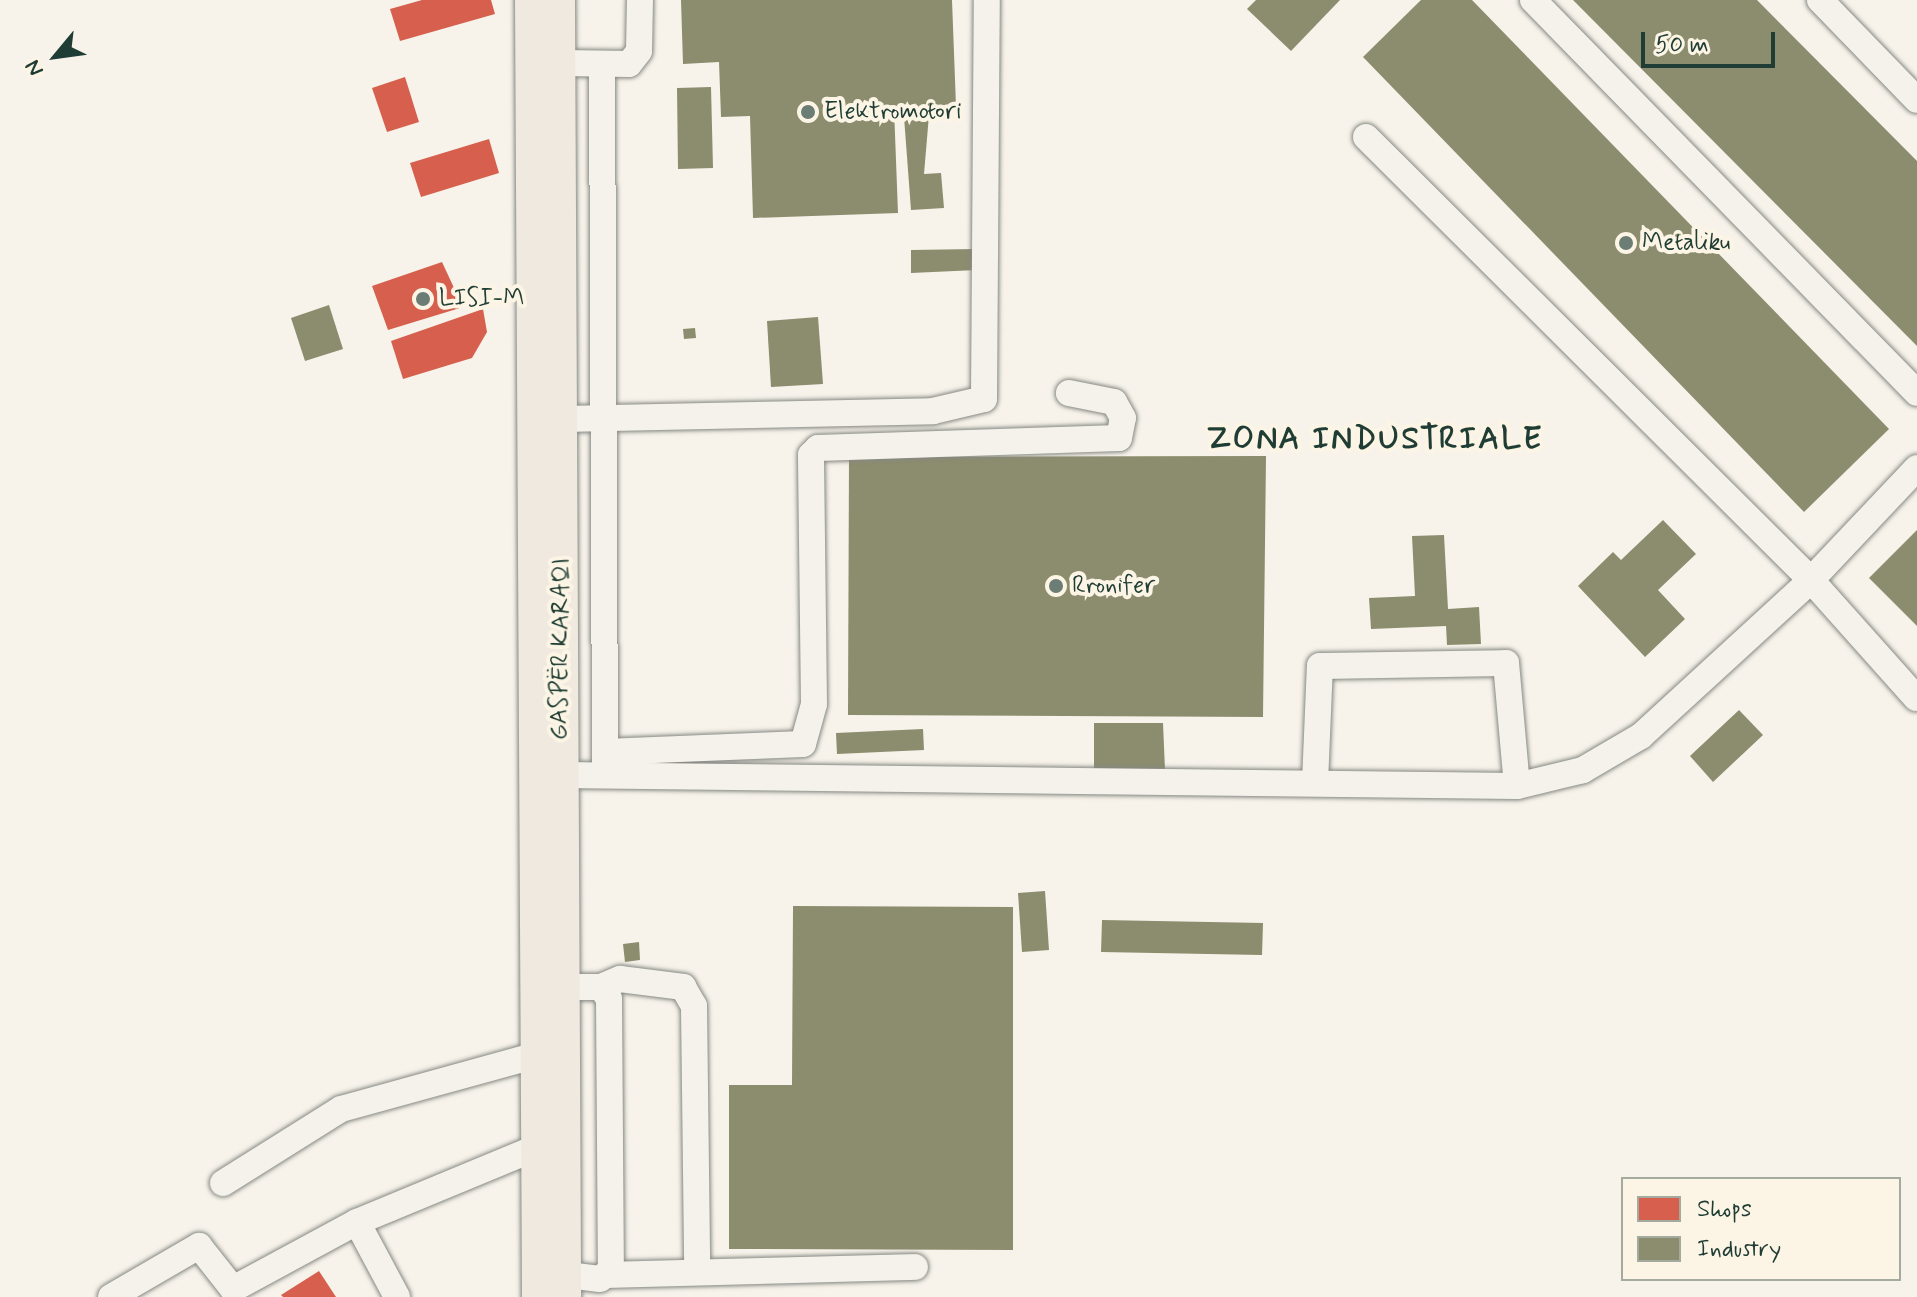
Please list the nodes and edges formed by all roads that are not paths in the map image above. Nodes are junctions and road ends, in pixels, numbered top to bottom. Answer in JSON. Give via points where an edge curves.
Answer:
{"nodes":[{"id":1,"x":531,"y":0,"type":"edge"},
{"id":2,"x":559,"y":0,"type":"edge"},
{"id":3,"x":640,"y":0,"type":"edge"},
{"id":4,"x":987,"y":0,"type":"edge"},
{"id":5,"x":1533,"y":0,"type":"edge"},
{"id":6,"x":1820,"y":0,"type":"edge"},
{"id":7,"x":563,"y":63,"type":"junction"},
{"id":8,"x":602,"y":69,"type":"junction"},
{"id":9,"x":1917,"y":100,"type":"edge"},
{"id":10,"x":1366,"y":137,"type":"dead end"},
{"id":11,"x":1069,"y":393,"type":"dead end"},
{"id":12,"x":1917,"y":393,"type":"edge"},
{"id":13,"x":604,"y":416,"type":"junction"},
{"id":14,"x":563,"y":419,"type":"junction"},
{"id":15,"x":1917,"y":468,"type":"edge"},
{"id":16,"x":1811,"y":580,"type":"junction"},
{"id":17,"x":1916,"y":698,"type":"edge"},
{"id":18,"x":605,"y":752,"type":"junction"},
{"id":19,"x":560,"y":775,"type":"junction"},
{"id":20,"x":605,"y":780,"type":"junction"},
{"id":21,"x":1315,"y":783,"type":"junction"},
{"id":22,"x":1517,"y":786,"type":"junction"},
{"id":23,"x":563,"y":987,"type":"junction"},
{"id":24,"x":601,"y":987,"type":"junction"},
{"id":25,"x":537,"y":1055,"type":"junction"},
{"id":26,"x":538,"y":1147,"type":"junction"},
{"id":27,"x":223,"y":1183,"type":"dead end"},
{"id":28,"x":357,"y":1222,"type":"junction"},
{"id":29,"x":915,"y":1267,"type":"dead end"},
{"id":30,"x":697,"y":1270,"type":"junction"},
{"id":31,"x":608,"y":1275,"type":"junction"},
{"id":32,"x":565,"y":1286,"type":"edge"},
{"id":33,"x":230,"y":1294,"type":"edge"},
{"id":34,"x":111,"y":1297,"type":"edge"},
{"id":35,"x":397,"y":1297,"type":"edge"},
{"id":36,"x":538,"y":1297,"type":"edge"}],
"edges":[{"from":1,"to":25,"type":"main road","name":"GASPËR KARAQI"},
{"from":2,"to":7,"type":"main road","name":"GASPËR KARAQI"},
{"from":3,"to":8,"type":"lane","via":[[635,59]]},
{"from":4,"to":13,"type":"lane","via":[[984,399],[933,411]]},
{"from":5,"to":12,"type":"lane"},
{"from":6,"to":9,"type":"lane"},
{"from":7,"to":8,"type":"lane"},
{"from":7,"to":14,"type":"main road","name":"GASPËR KARAQI"},
{"from":8,"to":13,"type":"lane"},
{"from":10,"to":16,"type":"lane"},
{"from":11,"to":18,"type":"lane","via":[[1114,402],[1123,418],[1119,438],[818,448],[811,455],[814,704],[803,744]]},
{"from":13,"to":14,"type":"lane"},
{"from":13,"to":18,"type":"lane"},
{"from":14,"to":19,"type":"main road","name":"GASPËR KARAQI"},
{"from":15,"to":16,"type":"lane"},
{"from":16,"to":17,"type":"lane"},
{"from":16,"to":22,"type":"lane","via":[[1641,736],[1583,770]]},
{"from":18,"to":20,"type":"lane"},
{"from":19,"to":20,"type":"lane"},
{"from":19,"to":23,"type":"main road","name":"GASPËR KARAQI"},
{"from":20,"to":21,"type":"lane"},
{"from":21,"to":22,"type":"lane"},
{"from":21,"to":22,"type":"lane","via":[[1320,666],[1506,663]]},
{"from":23,"to":24,"type":"lane"},
{"from":23,"to":32,"type":"main road","name":"GASPËR KARAQI"},
{"from":24,"to":30,"type":"lane","via":[[620,979],[683,987],[694,1006]]},
{"from":24,"to":31,"type":"lane","via":[[609,999]]},
{"from":25,"to":26,"type":"main road","name":"GASPËR KARAQI"},
{"from":25,"to":27,"type":"lane","via":[[341,1109]]},
{"from":26,"to":28,"type":"lane"},
{"from":26,"to":36,"type":"main road","name":"GASPËR KARAQI"},
{"from":28,"to":33,"type":"lane"},
{"from":28,"to":35,"type":"lane"},
{"from":29,"to":30,"type":"lane"},
{"from":30,"to":31,"type":"lane"},
{"from":31,"to":32,"type":"lane"},
{"from":33,"to":34,"type":"lane","via":[[199,1246]]}]}
